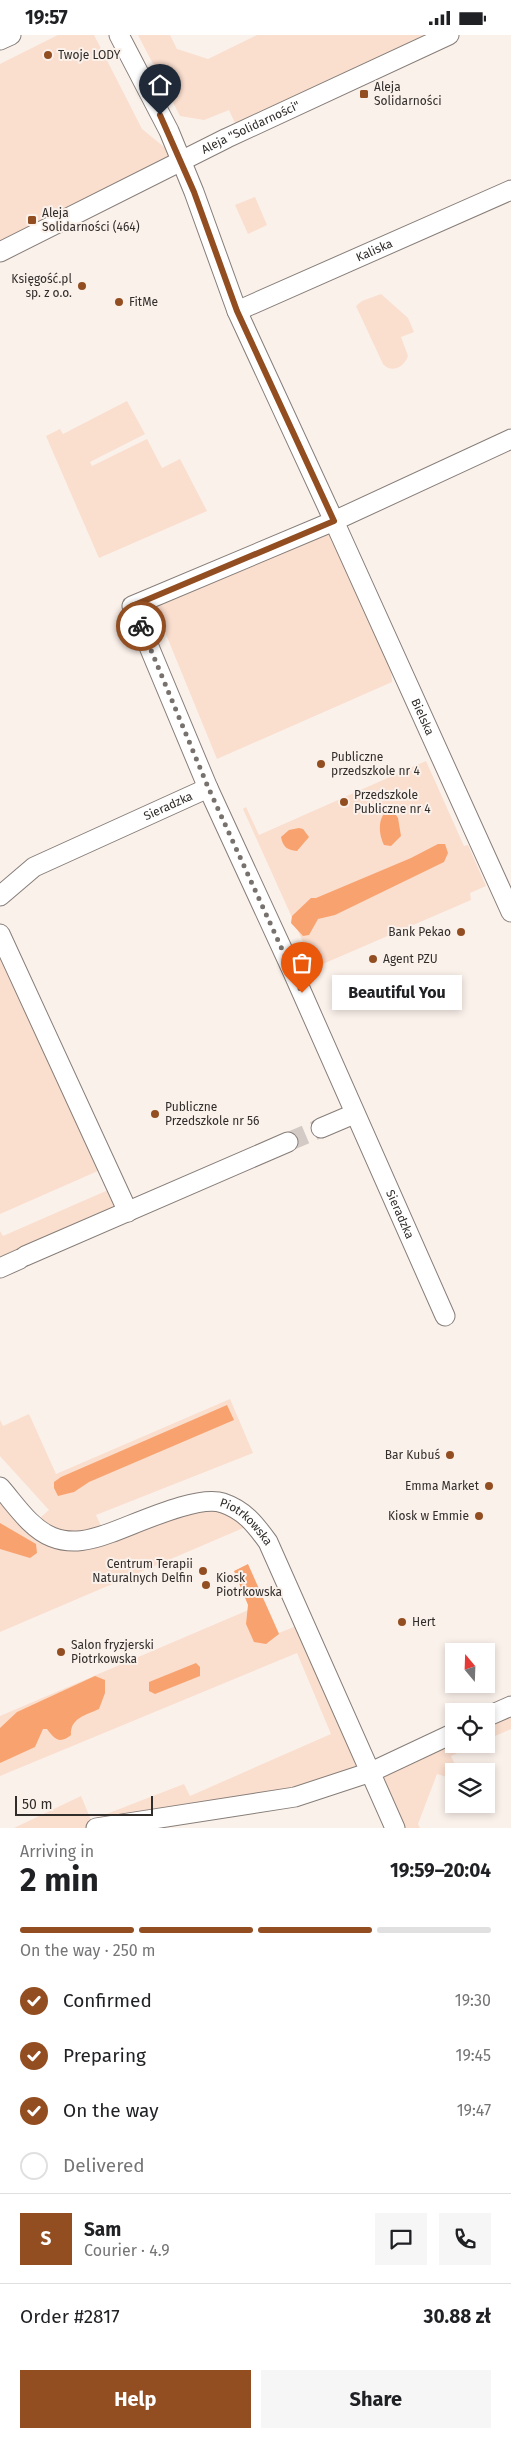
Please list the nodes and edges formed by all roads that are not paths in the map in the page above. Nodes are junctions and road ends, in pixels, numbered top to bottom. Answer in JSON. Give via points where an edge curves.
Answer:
{"nodes":[{"id":1,"x":11,"y":35,"type":"edge"},
{"id":2,"x":119,"y":35,"type":"edge"},
{"id":3,"x":449,"y":35,"type":"edge"},
{"id":4,"x":0,"y":40,"type":"edge"},
{"id":5,"x":180,"y":161,"type":"junction"},
{"id":6,"x":511,"y":190,"type":"edge"},
{"id":7,"x":0,"y":252,"type":"edge"},
{"id":8,"x":237,"y":311,"type":"junction"},
{"id":9,"x":511,"y":439,"type":"edge"},
{"id":10,"x":334,"y":521,"type":"junction"},
{"id":11,"x":208,"y":787,"type":"junction"},
{"id":12,"x":0,"y":896,"type":"edge"},
{"id":13,"x":511,"y":912,"type":"edge"},
{"id":14,"x":0,"y":934,"type":"edge"},
{"id":15,"x":354,"y":1114,"type":"junction"},
{"id":16,"x":321,"y":1128,"type":"tunnel mouth"},
{"id":17,"x":288,"y":1142,"type":"tunnel mouth"},
{"id":18,"x":128,"y":1211,"type":"junction"},
{"id":19,"x":0,"y":1268,"type":"edge"},
{"id":20,"x":445,"y":1316,"type":"dead end"},
{"id":21,"x":0,"y":1487,"type":"edge"},
{"id":22,"x":511,"y":1706,"type":"edge"},
{"id":23,"x":495,"y":1713,"type":"edge"},
{"id":24,"x":445,"y":1737,"type":"edge"},
{"id":25,"x":370,"y":1773,"type":"junction"},
{"id":26,"x":96,"y":1828,"type":"edge"},
{"id":27,"x":395,"y":1828,"type":"edge"}],
"edges":[{"from":1,"to":4,"type":"street"},
{"from":2,"to":5,"type":"street","name":"Bielska","via":[[169,131]]},
{"from":3,"to":5,"type":"street","name":"Aleja \"Solidarności\""},
{"from":5,"to":7,"type":"street","name":"Aleja \"Solidarności\""},
{"from":5,"to":8,"type":"street","name":"Bielska"},
{"from":6,"to":8,"type":"street","name":"Kaliska"},
{"from":8,"to":10,"type":"street","name":"Bielska"},
{"from":9,"to":10,"type":"street"},
{"from":10,"to":11,"type":"street","via":[[132,606]]},
{"from":10,"to":13,"type":"street","name":"Bielska"},
{"from":11,"to":12,"type":"street","name":"Sieradzka","via":[[34,867]]},
{"from":11,"to":15,"type":"street","name":"Sieradzka"},
{"from":14,"to":18,"type":"street"},
{"from":15,"to":16,"type":"street"},
{"from":15,"to":20,"type":"street","name":"Sieradzka"},
{"from":17,"to":18,"type":"street"},
{"from":18,"to":19,"type":"street"},
{"from":21,"to":25,"type":"street","name":"Piotrkowska","via":[[33,1524],[50,1536],[67,1541],[89,1541],[194,1503],[221,1502],[241,1511],[255,1523],[268,1542]]},
{"from":22,"to":23,"type":"street"},
{"from":24,"to":25,"type":"street"},
{"from":25,"to":26,"type":"street","via":[[295,1797]]},
{"from":25,"to":27,"type":"street","name":"Piotrkowska"}]}
